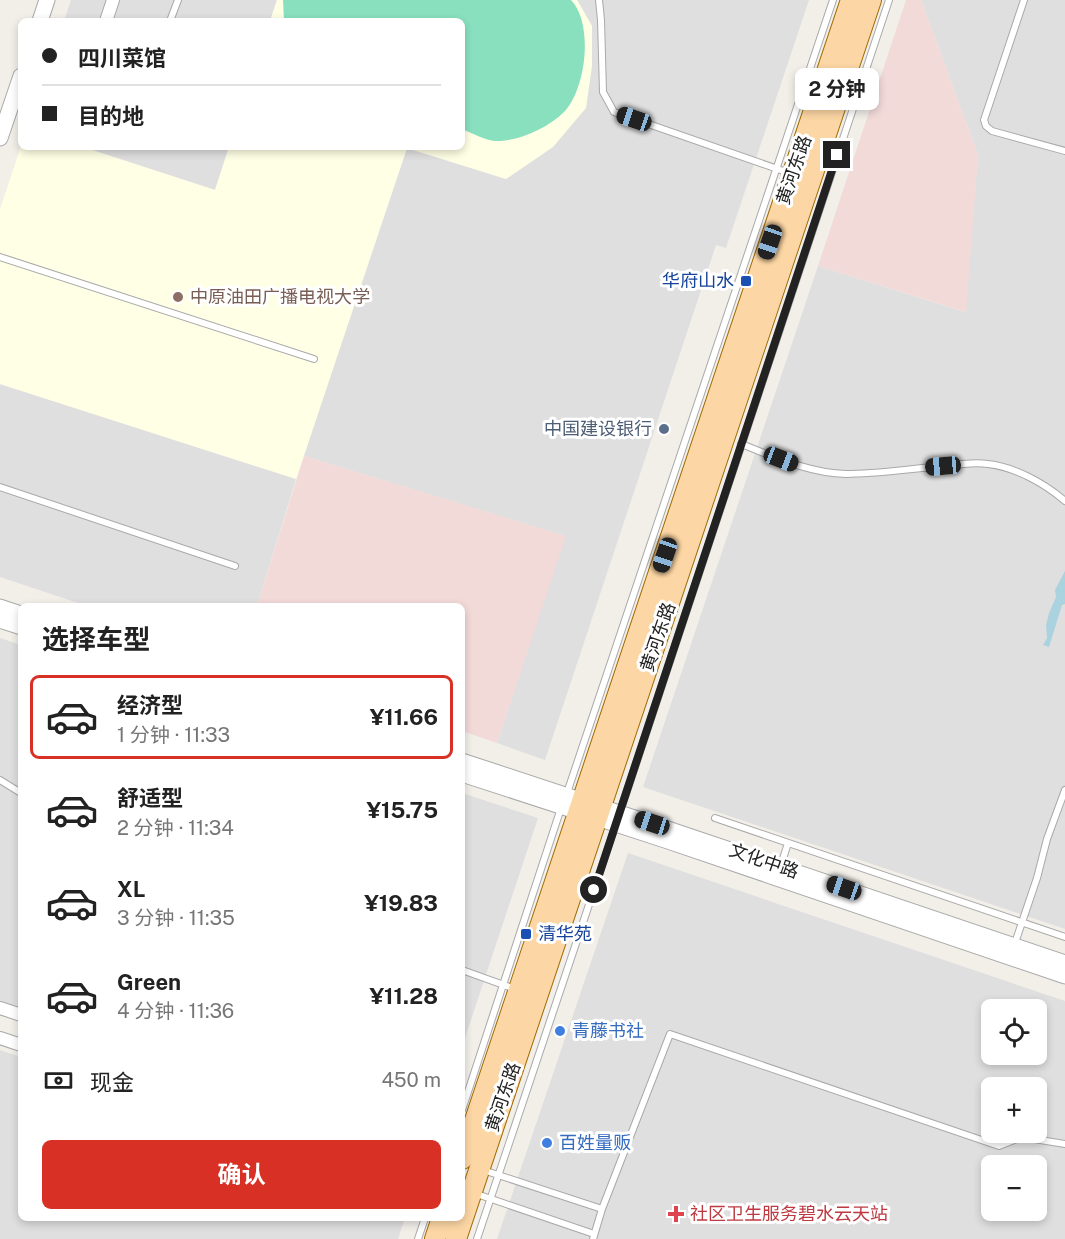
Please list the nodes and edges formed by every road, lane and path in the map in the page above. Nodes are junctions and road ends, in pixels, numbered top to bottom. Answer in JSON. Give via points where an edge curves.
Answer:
{"nodes":[{"id":1,"x":47,"y":0,"type":"edge"},
{"id":2,"x":113,"y":0,"type":"edge"},
{"id":3,"x":178,"y":0,"type":"edge"},
{"id":4,"x":599,"y":0,"type":"edge"},
{"id":5,"x":833,"y":0,"type":"edge"},
{"id":6,"x":851,"y":0,"type":"edge"},
{"id":7,"x":871,"y":0,"type":"edge"},
{"id":8,"x":889,"y":0,"type":"edge"},
{"id":9,"x":1024,"y":0,"type":"edge"},
{"id":10,"x":41,"y":18,"type":"edge"},
{"id":11,"x":107,"y":18,"type":"edge"},
{"id":12,"x":171,"y":18,"type":"edge"},
{"id":13,"x":18,"y":85,"type":"edge"},
{"id":14,"x":0,"y":138,"type":"edge"},
{"id":15,"x":1065,"y":152,"type":"edge"},
{"id":16,"x":785,"y":171,"type":"junction"},
{"id":17,"x":0,"y":257,"type":"edge"},
{"id":18,"x":314,"y":359,"type":"dead end"},
{"id":19,"x":741,"y":444,"type":"junction"},
{"id":20,"x":0,"y":487,"type":"edge"},
{"id":21,"x":1065,"y":501,"type":"edge"},
{"id":22,"x":235,"y":566,"type":"dead end"},
{"id":23,"x":0,"y":607,"type":"edge"},
{"id":24,"x":18,"y":613,"type":"edge"},
{"id":25,"x":0,"y":620,"type":"edge"},
{"id":26,"x":18,"y":626,"type":"edge"},
{"id":27,"x":465,"y":762,"type":"edge"},
{"id":28,"x":465,"y":775,"type":"edge"},
{"id":29,"x":0,"y":780,"type":"edge"},
{"id":30,"x":1065,"y":790,"type":"edge"},
{"id":31,"x":18,"y":792,"type":"edge"},
{"id":32,"x":590,"y":810,"type":"junction"},
{"id":33,"x":715,"y":818,"type":"dead end"},
{"id":34,"x":788,"y":843,"type":"junction"},
{"id":35,"x":780,"y":867,"type":"junction"},
{"id":36,"x":1022,"y":922,"type":"junction"},
{"id":37,"x":1065,"y":937,"type":"edge"},
{"id":38,"x":1014,"y":946,"type":"junction"},
{"id":39,"x":1065,"y":963,"type":"edge"},
{"id":40,"x":465,"y":971,"type":"edge"},
{"id":41,"x":1065,"y":976,"type":"edge"},
{"id":42,"x":511,"y":987,"type":"junction"},
{"id":43,"x":0,"y":1008,"type":"edge"},
{"id":44,"x":18,"y":1014,"type":"edge"},
{"id":45,"x":0,"y":1038,"type":"edge"},
{"id":46,"x":18,"y":1044,"type":"edge"},
{"id":47,"x":465,"y":1102,"type":"edge"},
{"id":48,"x":1065,"y":1144,"type":"edge"},
{"id":49,"x":465,"y":1148,"type":"edge"},
{"id":50,"x":471,"y":1166,"type":"edge"},
{"id":51,"x":498,"y":1175,"type":"junction"},
{"id":52,"x":467,"y":1191,"type":"edge"},
{"id":53,"x":490,"y":1199,"type":"junction"},
{"id":54,"x":602,"y":1209,"type":"junction"},
{"id":55,"x":424,"y":1221,"type":"edge"},
{"id":56,"x":441,"y":1221,"type":"edge"},
{"id":57,"x":460,"y":1221,"type":"edge"},
{"id":58,"x":594,"y":1236,"type":"edge"},
{"id":59,"x":418,"y":1239,"type":"edge"},
{"id":60,"x":435,"y":1239,"type":"edge"},
{"id":61,"x":456,"y":1239,"type":"edge"},
{"id":62,"x":477,"y":1239,"type":"edge"}],
"edges":[{"from":1,"to":10,"type":"street"},
{"from":2,"to":11,"type":"street"},
{"from":3,"to":12,"type":"lane"},
{"from":4,"to":16,"type":"lane","via":[[603,92],[614,112]]},
{"from":5,"to":16,"type":"lane"},
{"from":6,"to":16,"type":"main road","name":"黄河东路"},
{"from":7,"to":32,"type":"main road","name":"黄河东路"},
{"from":8,"to":19,"type":"lane"},
{"from":9,"to":15,"type":"lane","via":[[984,120],[992,131]]},
{"from":13,"to":14,"type":"street"},
{"from":16,"to":32,"type":"main road","name":"黄河东路"},
{"from":17,"to":18,"type":"lane"},
{"from":19,"to":21,"type":"lane","via":[[801,467],[846,474],[986,463],[1031,479]]},
{"from":19,"to":32,"type":"lane"},
{"from":20,"to":22,"type":"lane"},
{"from":23,"to":24,"type":"street"},
{"from":25,"to":26,"type":"street"},
{"from":27,"to":32,"type":"street","name":"文化中路"},
{"from":28,"to":32,"type":"street","name":"文化中路"},
{"from":29,"to":31,"type":"lane"},
{"from":30,"to":36,"type":"lane"},
{"from":32,"to":35,"type":"street","name":"文化中路"},
{"from":32,"to":41,"type":"street","name":"文化中路"},
{"from":32,"to":42,"type":"main road","name":"黄河东路"},
{"from":32,"to":50,"type":"main road","name":"黄河东路"},
{"from":32,"to":51,"type":"lane"},
{"from":33,"to":34,"type":"lane"},
{"from":34,"to":35,"type":"lane"},
{"from":34,"to":36,"type":"lane"},
{"from":35,"to":38,"type":"street","name":"文化中路"},
{"from":36,"to":37,"type":"lane"},
{"from":36,"to":38,"type":"lane"},
{"from":38,"to":39,"type":"street","name":"文化中路"},
{"from":40,"to":42,"type":"lane"},
{"from":42,"to":47,"type":"lane"},
{"from":42,"to":49,"type":"main road","name":"黄河东路"},
{"from":43,"to":44,"type":"street"},
{"from":45,"to":46,"type":"street"},
{"from":48,"to":54,"type":"lane","via":[[1023,1137],[999,1146],[670,1034]]},
{"from":50,"to":51,"type":"lane"},
{"from":50,"to":52,"type":"main road","name":"黄河东路"},
{"from":51,"to":53,"type":"lane"},
{"from":51,"to":54,"type":"lane"},
{"from":52,"to":53,"type":"lane"},
{"from":53,"to":58,"type":"lane"},
{"from":53,"to":62,"type":"lane"},
{"from":54,"to":58,"type":"lane"},
{"from":55,"to":59,"type":"lane"},
{"from":56,"to":60,"type":"main road"},
{"from":57,"to":61,"type":"main road","name":"黄河东路"}]}
